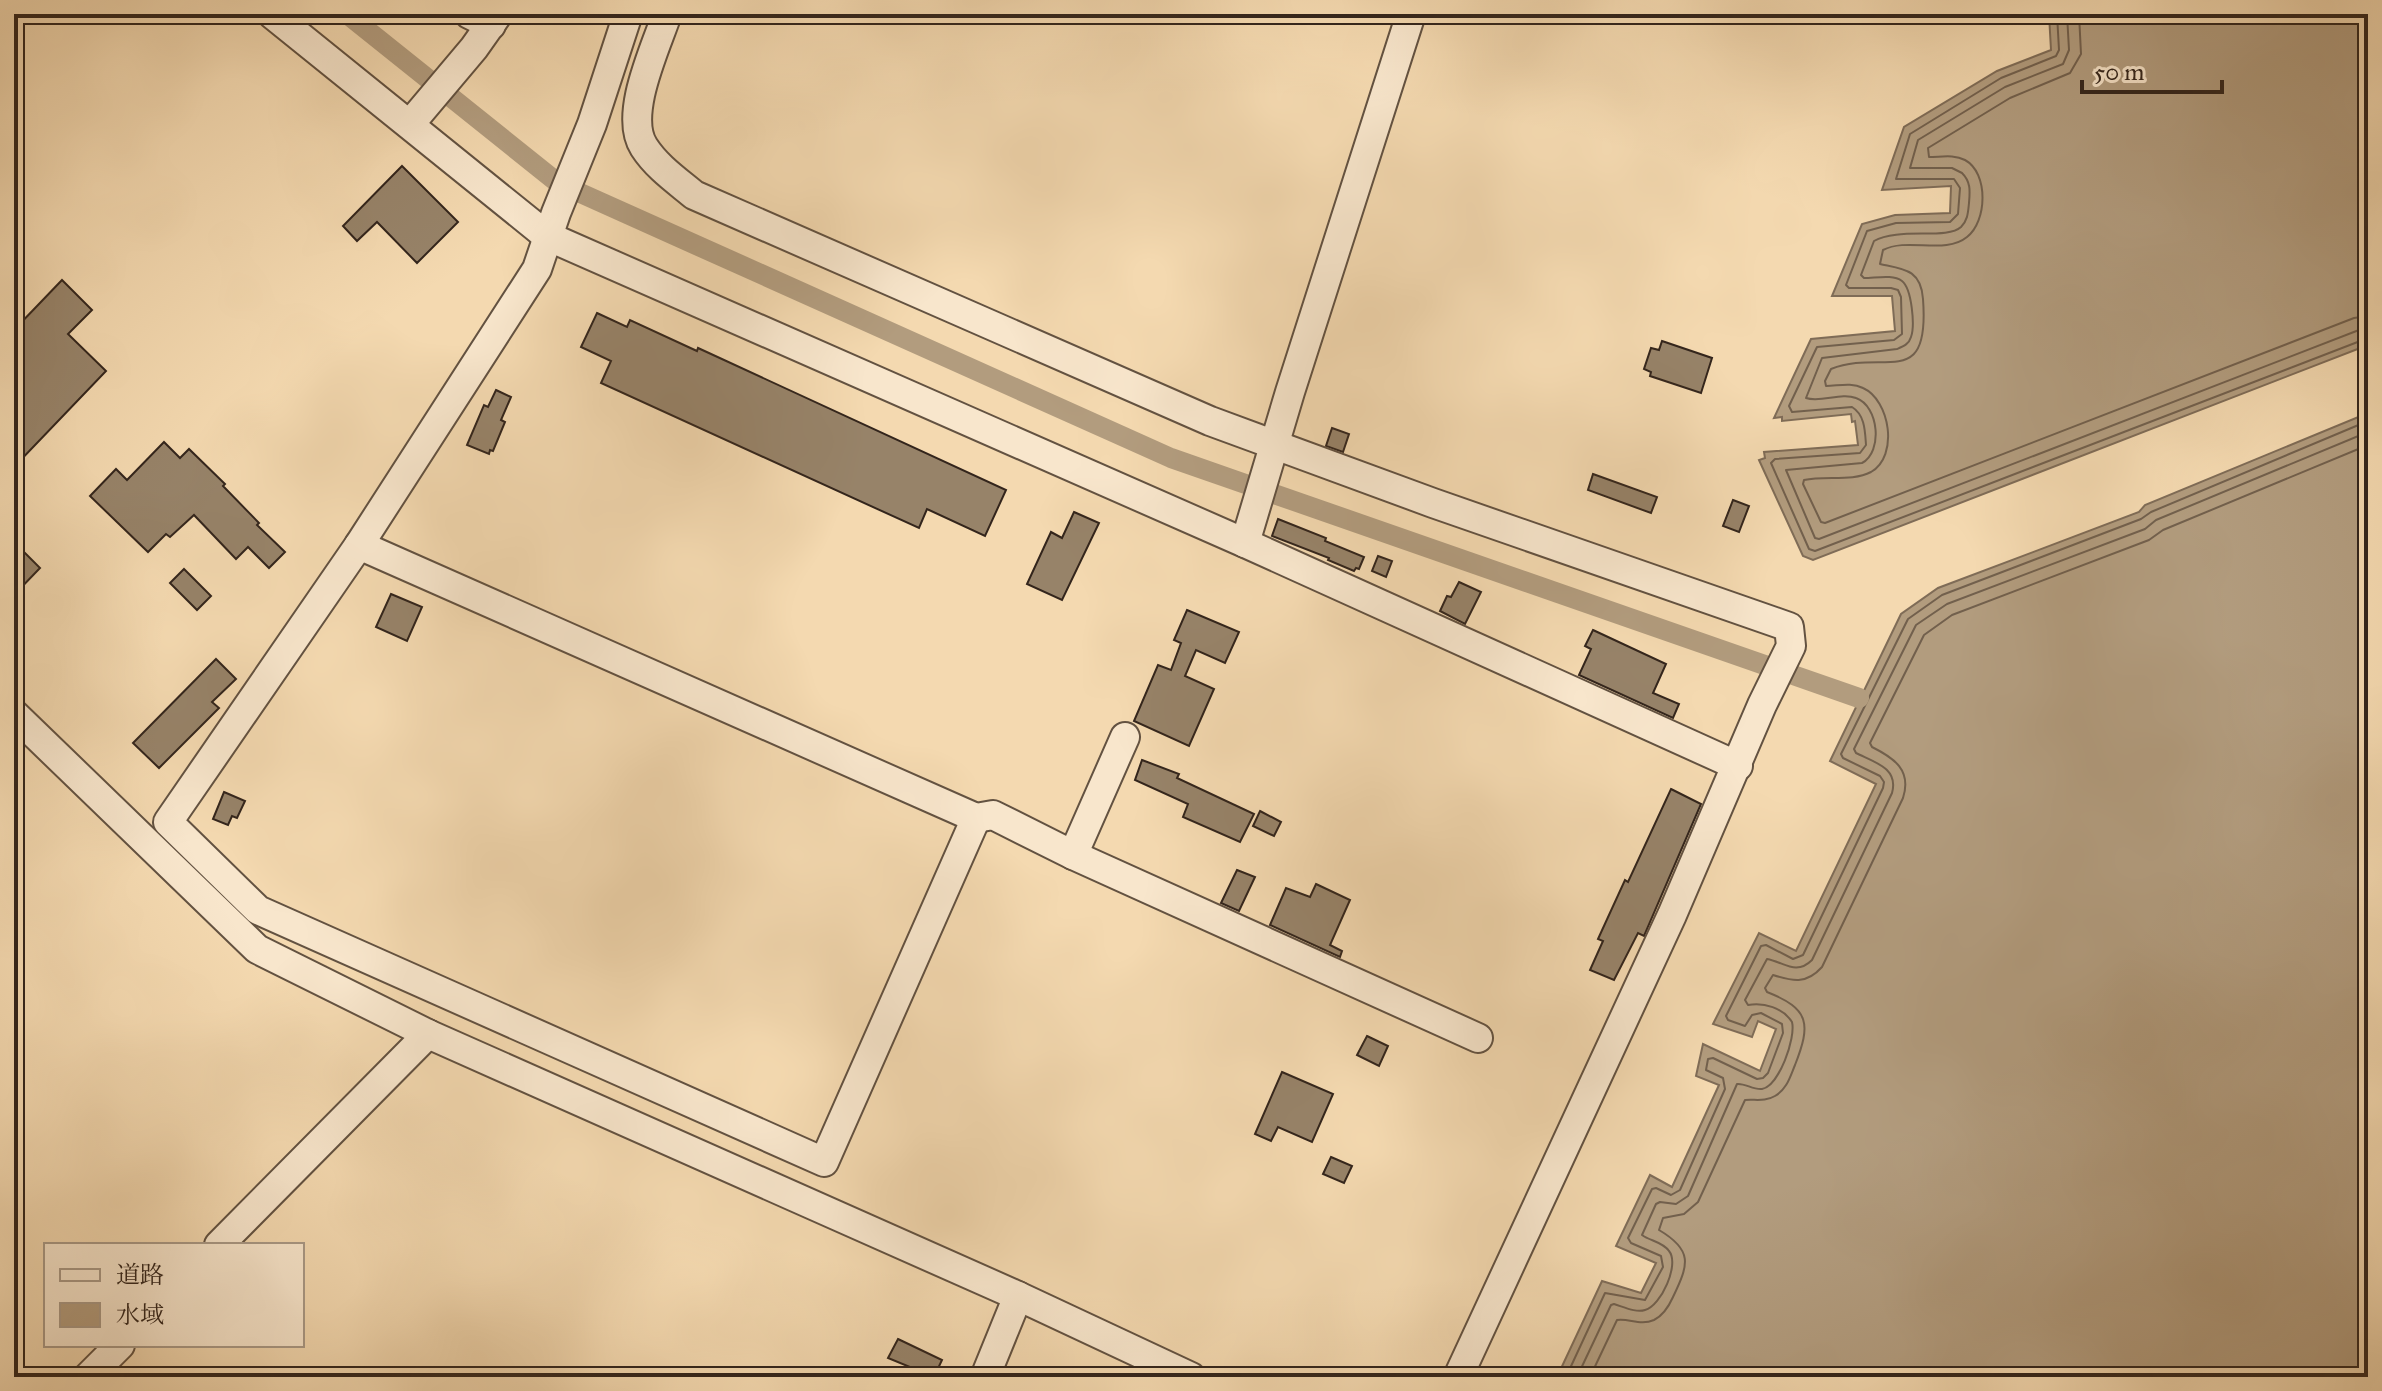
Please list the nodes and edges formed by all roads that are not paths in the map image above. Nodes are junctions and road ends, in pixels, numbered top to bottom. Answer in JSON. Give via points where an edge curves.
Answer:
{"nodes":[{"id":1,"x":272,"y":14,"type":"edge"},
{"id":2,"x":628,"y":14,"type":"edge"},
{"id":3,"x":667,"y":14,"type":"edge"},
{"id":4,"x":1411,"y":14,"type":"edge"},
{"id":5,"x":483,"y":25,"type":"edge"},
{"id":6,"x":416,"y":118,"type":"junction"},
{"id":7,"x":552,"y":225,"type":"junction"},
{"id":8,"x":1272,"y":454,"type":"junction"},
{"id":9,"x":1246,"y":540,"type":"junction"},
{"id":10,"x":359,"y":545,"type":"junction"},
{"id":11,"x":14,"y":714,"type":"edge"},
{"id":12,"x":1125,"y":737,"type":"dead end"},
{"id":13,"x":1738,"y":766,"type":"junction"},
{"id":14,"x":976,"y":818,"type":"junction"},
{"id":15,"x":1073,"y":855,"type":"junction"},
{"id":16,"x":428,"y":1034,"type":"junction"},
{"id":17,"x":1478,"y":1038,"type":"dead end"},
{"id":18,"x":221,"y":1243,"type":"edge"},
{"id":19,"x":1018,"y":1296,"type":"junction"},
{"id":20,"x":118,"y":1347,"type":"edge"},
{"id":21,"x":88,"y":1377,"type":"edge"},
{"id":22,"x":985,"y":1377,"type":"edge"},
{"id":23,"x":1191,"y":1377,"type":"edge"},
{"id":24,"x":1458,"y":1377,"type":"edge"}],
"edges":[{"from":1,"to":6,"type":"lane"},
{"from":2,"to":7,"type":"lane"},
{"from":3,"to":8,"type":"lane","via":[[636,121],[642,144],[694,195],[1210,421]]},
{"from":4,"to":8,"type":"lane"},
{"from":5,"to":6,"type":"lane"},
{"from":6,"to":7,"type":"lane"},
{"from":7,"to":9,"type":"lane"},
{"from":7,"to":10,"type":"lane","via":[[537,269]]},
{"from":8,"to":9,"type":"lane"},
{"from":8,"to":13,"type":"lane","via":[[1433,503],[1789,627],[1791,646]]},
{"from":9,"to":13,"type":"lane"},
{"from":10,"to":14,"type":"lane"},
{"from":10,"to":14,"type":"lane","via":[[168,822],[258,910],[824,1162]]},
{"from":11,"to":16,"type":"lane","via":[[257,949]]},
{"from":12,"to":15,"type":"lane"},
{"from":13,"to":24,"type":"lane"},
{"from":14,"to":15,"type":"lane","via":[[993,815]]},
{"from":15,"to":17,"type":"lane"},
{"from":16,"to":18,"type":"lane"},
{"from":16,"to":19,"type":"lane"},
{"from":19,"to":22,"type":"lane"},
{"from":19,"to":23,"type":"lane"},
{"from":20,"to":21,"type":"lane"}]}
